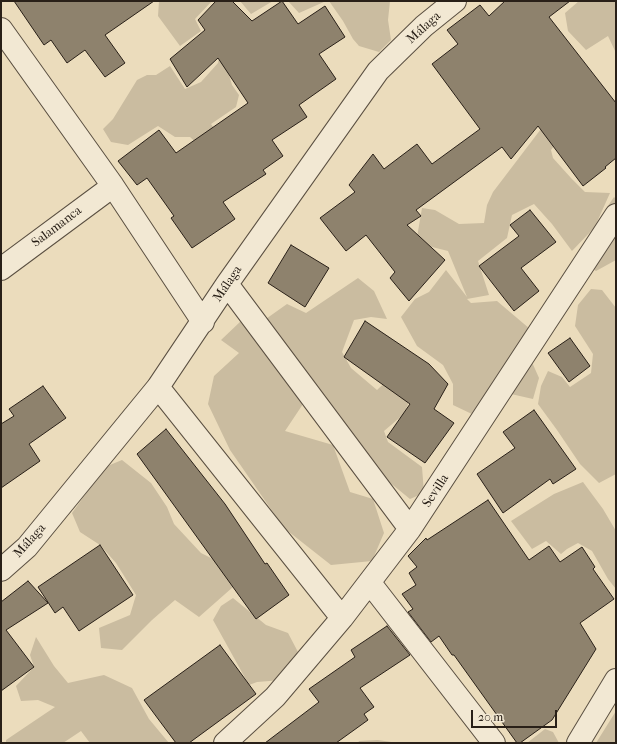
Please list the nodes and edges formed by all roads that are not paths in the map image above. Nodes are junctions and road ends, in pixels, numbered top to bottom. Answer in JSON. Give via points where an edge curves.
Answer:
{"nodes":[{"id":1,"x":455,"y":1,"type":"edge"},
{"id":2,"x":1,"y":29,"type":"edge"},
{"id":3,"x":113,"y":186,"type":"junction"},
{"id":4,"x":616,"y":215,"type":"edge"},
{"id":5,"x":1,"y":269,"type":"edge"},
{"id":6,"x":228,"y":284,"type":"junction"},
{"id":7,"x":203,"y":322,"type":"junction"},
{"id":8,"x":158,"y":387,"type":"junction"},
{"id":9,"x":410,"y":529,"type":"junction"},
{"id":10,"x":1,"y":570,"type":"edge"},
{"id":11,"x":370,"y":583,"type":"junction"},
{"id":12,"x":342,"y":618,"type":"junction"},
{"id":13,"x":616,"y":680,"type":"edge"},
{"id":14,"x":225,"y":743,"type":"edge"},
{"id":15,"x":494,"y":743,"type":"edge"},
{"id":16,"x":578,"y":743,"type":"edge"}],
"edges":[{"from":1,"to":6,"type":"street","name":"Málaga","via":[[424,26],[378,71]]},
{"from":2,"to":3,"type":"street"},
{"from":3,"to":5,"type":"street","name":"Salamanca"},
{"from":3,"to":7,"type":"street"},
{"from":4,"to":9,"type":"street","name":"Sevilla"},
{"from":6,"to":7,"type":"street","name":"Málaga"},
{"from":6,"to":9,"type":"street"},
{"from":7,"to":8,"type":"street","name":"Málaga"},
{"from":8,"to":10,"type":"street","name":"Málaga","via":[[27,547]]},
{"from":8,"to":12,"type":"street"},
{"from":9,"to":11,"type":"street","name":"Sevilla"},
{"from":11,"to":12,"type":"street","name":"Sevilla"},
{"from":11,"to":15,"type":"street"},
{"from":12,"to":14,"type":"street","name":"Sevilla","via":[[275,697]]},
{"from":13,"to":16,"type":"street"}]}
